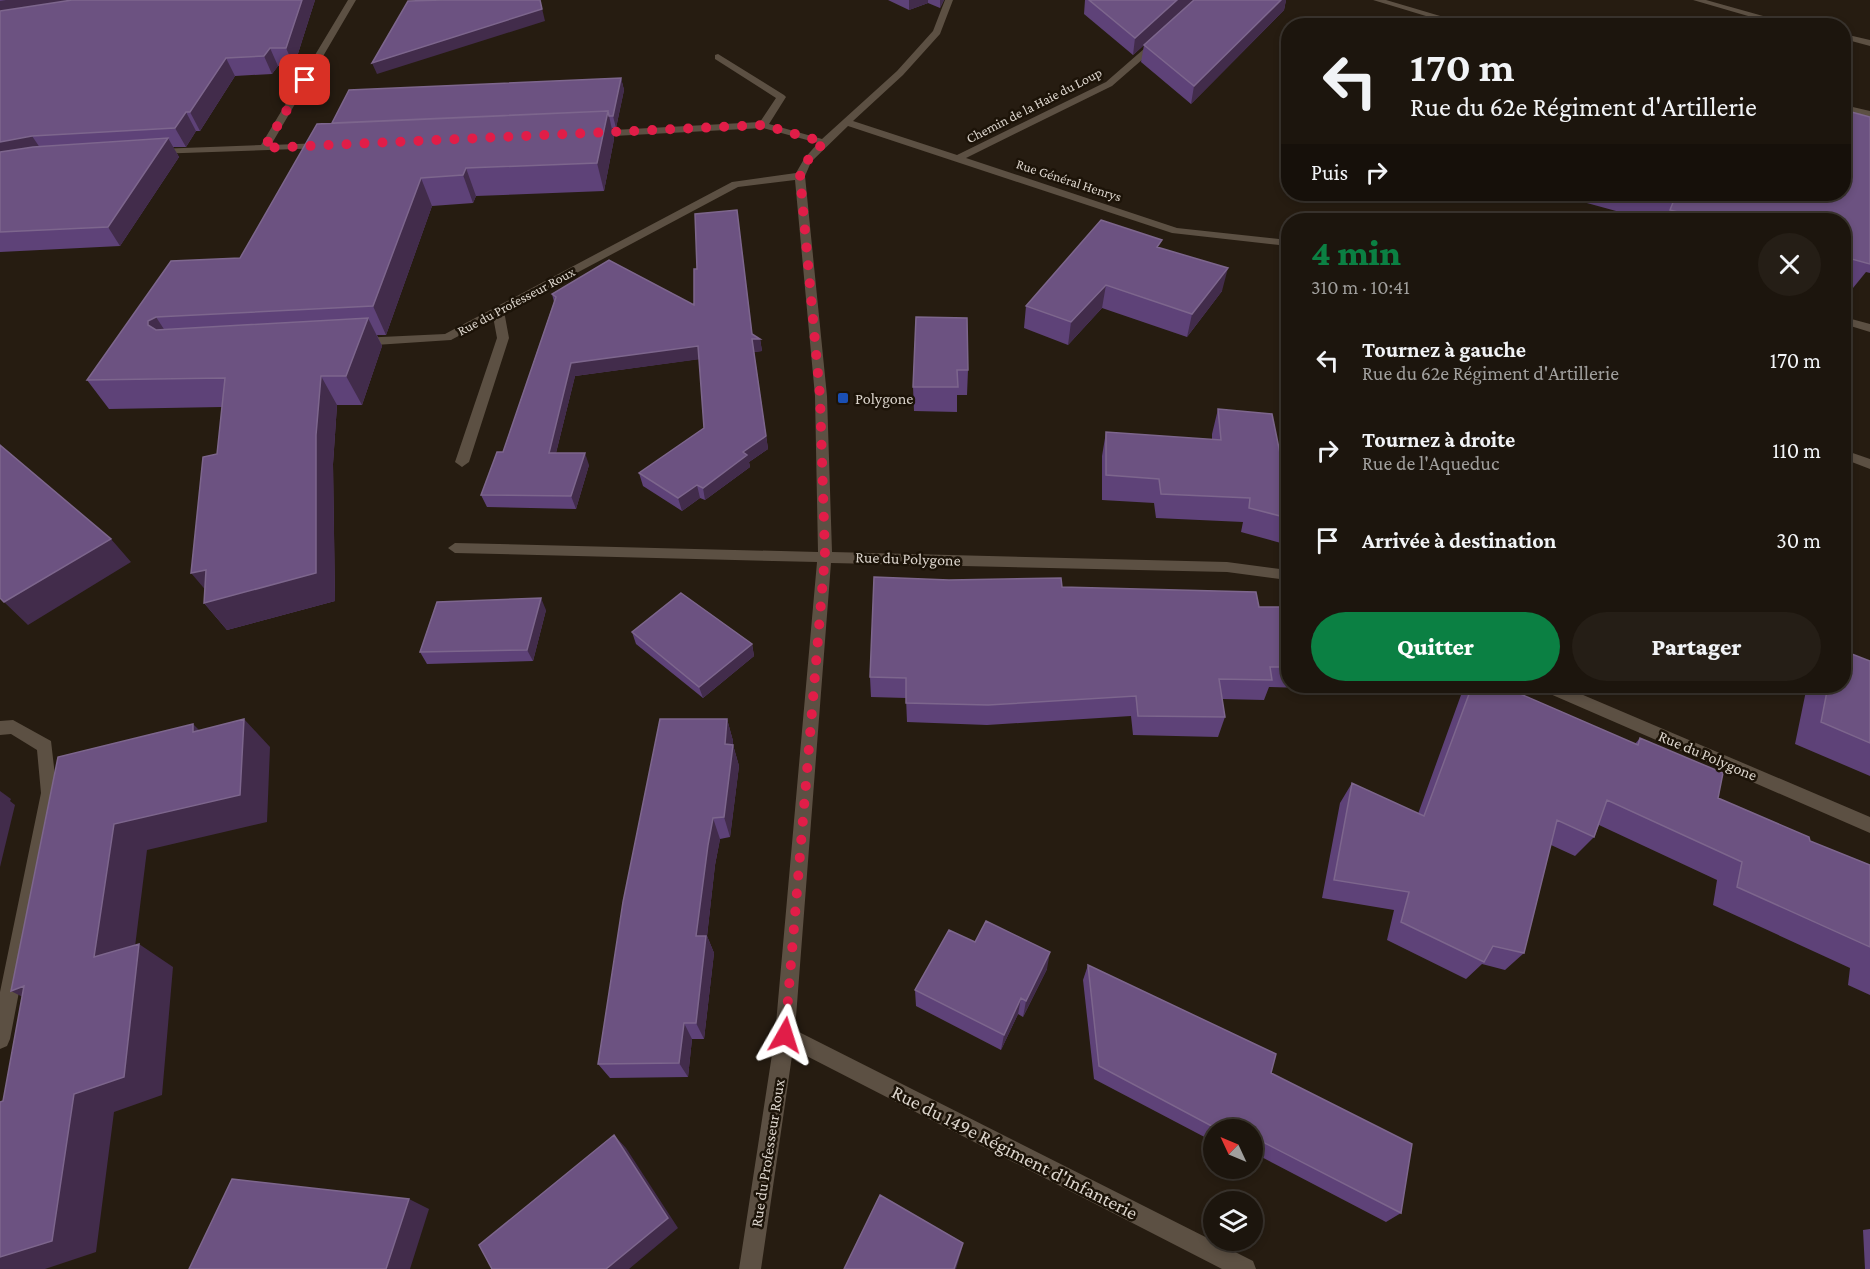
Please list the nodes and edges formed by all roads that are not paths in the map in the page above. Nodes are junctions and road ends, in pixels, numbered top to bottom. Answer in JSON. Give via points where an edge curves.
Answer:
{"nodes":[{"id":1,"x":352,"y":0,"type":"edge"},
{"id":2,"x":949,"y":0,"type":"edge"},
{"id":3,"x":1377,"y":0,"type":"edge"},
{"id":4,"x":1697,"y":0,"type":"edge"},
{"id":5,"x":1441,"y":18,"type":"edge"},
{"id":6,"x":1765,"y":18,"type":"edge"},
{"id":7,"x":1167,"y":33,"type":"edge"},
{"id":8,"x":1851,"y":39,"type":"edge"},
{"id":9,"x":1870,"y":44,"type":"edge"},
{"id":10,"x":718,"y":57,"type":"dead end"},
{"id":11,"x":1851,"y":110,"type":"edge"},
{"id":12,"x":1870,"y":114,"type":"edge"},
{"id":13,"x":846,"y":122,"type":"junction"},
{"id":14,"x":763,"y":125,"type":"junction"},
{"id":15,"x":589,"y":135,"type":"edge"},
{"id":16,"x":824,"y":142,"type":"junction"},
{"id":17,"x":334,"y":146,"type":"edge"},
{"id":18,"x":264,"y":148,"type":"junction"},
{"id":19,"x":144,"y":153,"type":"edge"},
{"id":20,"x":957,"y":159,"type":"junction"},
{"id":21,"x":800,"y":176,"type":"junction"},
{"id":22,"x":1281,"y":242,"type":"edge"},
{"id":23,"x":498,"y":311,"type":"junction"},
{"id":24,"x":1851,"y":323,"type":"edge"},
{"id":25,"x":1870,"y":328,"type":"edge"},
{"id":26,"x":353,"y":343,"type":"edge"},
{"id":27,"x":1851,"y":457,"type":"edge"},
{"id":28,"x":462,"y":462,"type":"dead end"},
{"id":29,"x":1870,"y":464,"type":"edge"},
{"id":30,"x":455,"y":548,"type":"dead end"},
{"id":31,"x":825,"y":555,"type":"junction"},
{"id":32,"x":1281,"y":574,"type":"edge"},
{"id":33,"x":1563,"y":693,"type":"edge"},
{"id":34,"x":0,"y":728,"type":"edge"},
{"id":35,"x":1870,"y":825,"type":"edge"},
{"id":36,"x":785,"y":1035,"type":"junction"},
{"id":37,"x":0,"y":1038,"type":"edge"},
{"id":38,"x":750,"y":1269,"type":"edge"},
{"id":39,"x":1245,"y":1269,"type":"edge"}],
"edges":[{"from":1,"to":18,"type":"street"},
{"from":2,"to":13,"type":"street","via":[[937,32],[900,73]]},
{"from":3,"to":5,"type":"street"},
{"from":4,"to":6,"type":"street"},
{"from":7,"to":20,"type":"street","name":"Chemin de la Haie du Loup","via":[[1109,84]]},
{"from":8,"to":9,"type":"street"},
{"from":10,"to":14,"type":"street","via":[[781,97]]},
{"from":11,"to":12,"type":"street"},
{"from":13,"to":16,"type":"street"},
{"from":13,"to":20,"type":"street","name":"Rue Général Henrys"},
{"from":14,"to":15,"type":"street"},
{"from":14,"to":16,"type":"street"},
{"from":16,"to":21,"type":"street"},
{"from":17,"to":18,"type":"street"},
{"from":18,"to":19,"type":"street"},
{"from":20,"to":22,"type":"street","name":"Rue Général Henrys","via":[[1176,231]]},
{"from":21,"to":23,"type":"street","name":"Rue du Professeur Roux","via":[[736,184]]},
{"from":21,"to":31,"type":"street","name":"Rue du Professeur Roux","via":[[820,396]]},
{"from":23,"to":26,"type":"street","name":"Rue du Professeur Roux","via":[[447,337]]},
{"from":23,"to":28,"type":"street","via":[[502,338]]},
{"from":24,"to":25,"type":"street"},
{"from":27,"to":29,"type":"street"},
{"from":30,"to":31,"type":"street","name":"Rue du Polygone"},
{"from":31,"to":32,"type":"street","name":"Rue du Polygone","via":[[1227,567]]},
{"from":31,"to":36,"type":"street","name":"Rue du Professeur Roux"},
{"from":33,"to":35,"type":"street","name":"Rue du Polygone"},
{"from":34,"to":37,"type":"street","via":[[14,727],[45,746],[49,793]]},
{"from":36,"to":38,"type":"street","name":"Rue du Professeur Roux"},
{"from":36,"to":39,"type":"street","name":"Rue du 149e Régiment d'Infanterie"}]}
